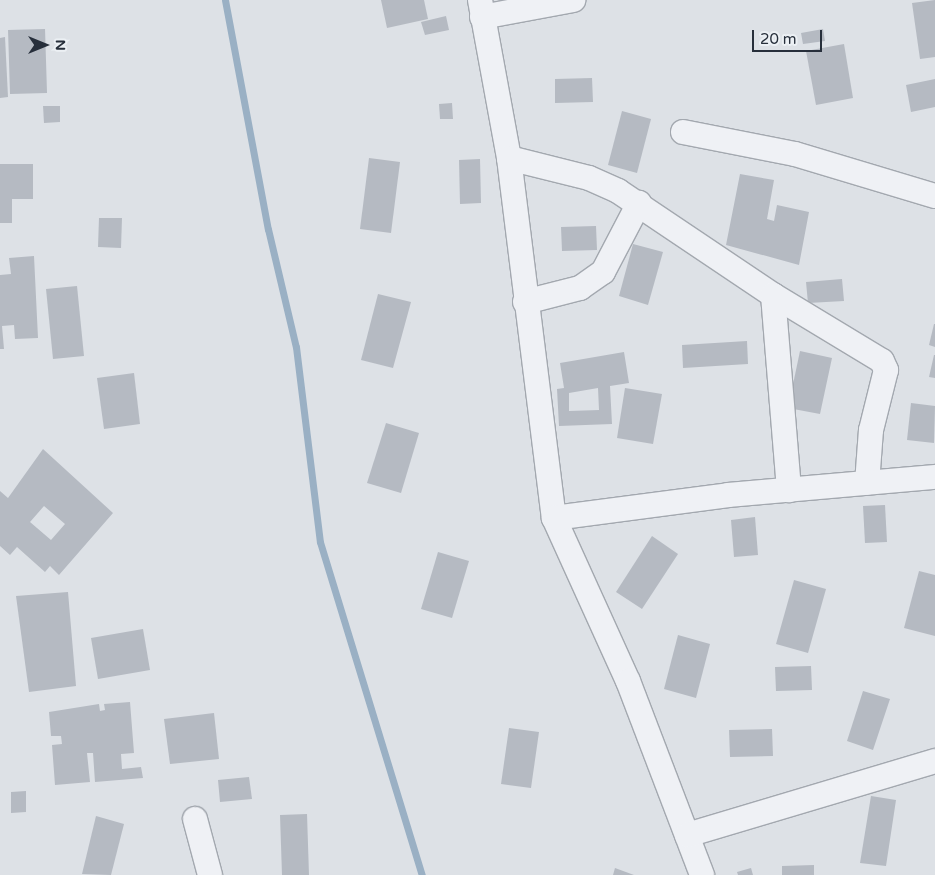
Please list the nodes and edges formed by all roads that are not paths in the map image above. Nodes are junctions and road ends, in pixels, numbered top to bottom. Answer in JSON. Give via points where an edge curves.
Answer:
{"nodes":[{"id":1,"x":573,"y":0,"type":"edge"},
{"id":2,"x":481,"y":9,"type":"edge"},
{"id":3,"x":684,"y":132,"type":"dead end"},
{"id":4,"x":509,"y":158,"type":"junction"},
{"id":5,"x":935,"y":196,"type":"edge"},
{"id":6,"x":639,"y":204,"type":"junction"},
{"id":7,"x":773,"y":295,"type":"junction"},
{"id":8,"x":525,"y":302,"type":"junction"},
{"id":9,"x":935,"y":477,"type":"edge"},
{"id":10,"x":867,"y":483,"type":"junction"},
{"id":11,"x":788,"y":490,"type":"junction"},
{"id":12,"x":554,"y":518,"type":"junction"},
{"id":13,"x":935,"y":761,"type":"edge"},
{"id":14,"x":195,"y":818,"type":"dead end"},
{"id":15,"x":687,"y":835,"type":"junction"},
{"id":16,"x":210,"y":875,"type":"edge"},
{"id":17,"x":702,"y":875,"type":"edge"}],
"edges":[{"from":1,"to":2,"type":"street"},
{"from":2,"to":4,"type":"street"},
{"from":3,"to":5,"type":"street","via":[[795,154]]},
{"from":4,"to":6,"type":"street","via":[[589,178]]},
{"from":4,"to":8,"type":"street"},
{"from":6,"to":7,"type":"street"},
{"from":6,"to":8,"type":"street","via":[[603,272],[580,288]]},
{"from":7,"to":10,"type":"street","via":[[882,360],[886,370],[870,430]]},
{"from":7,"to":11,"type":"street"},
{"from":8,"to":12,"type":"street"},
{"from":9,"to":10,"type":"street"},
{"from":10,"to":11,"type":"street"},
{"from":11,"to":12,"type":"street"},
{"from":12,"to":15,"type":"street","via":[[628,681]]},
{"from":13,"to":15,"type":"street"},
{"from":14,"to":16,"type":"street"},
{"from":15,"to":17,"type":"street"}]}
